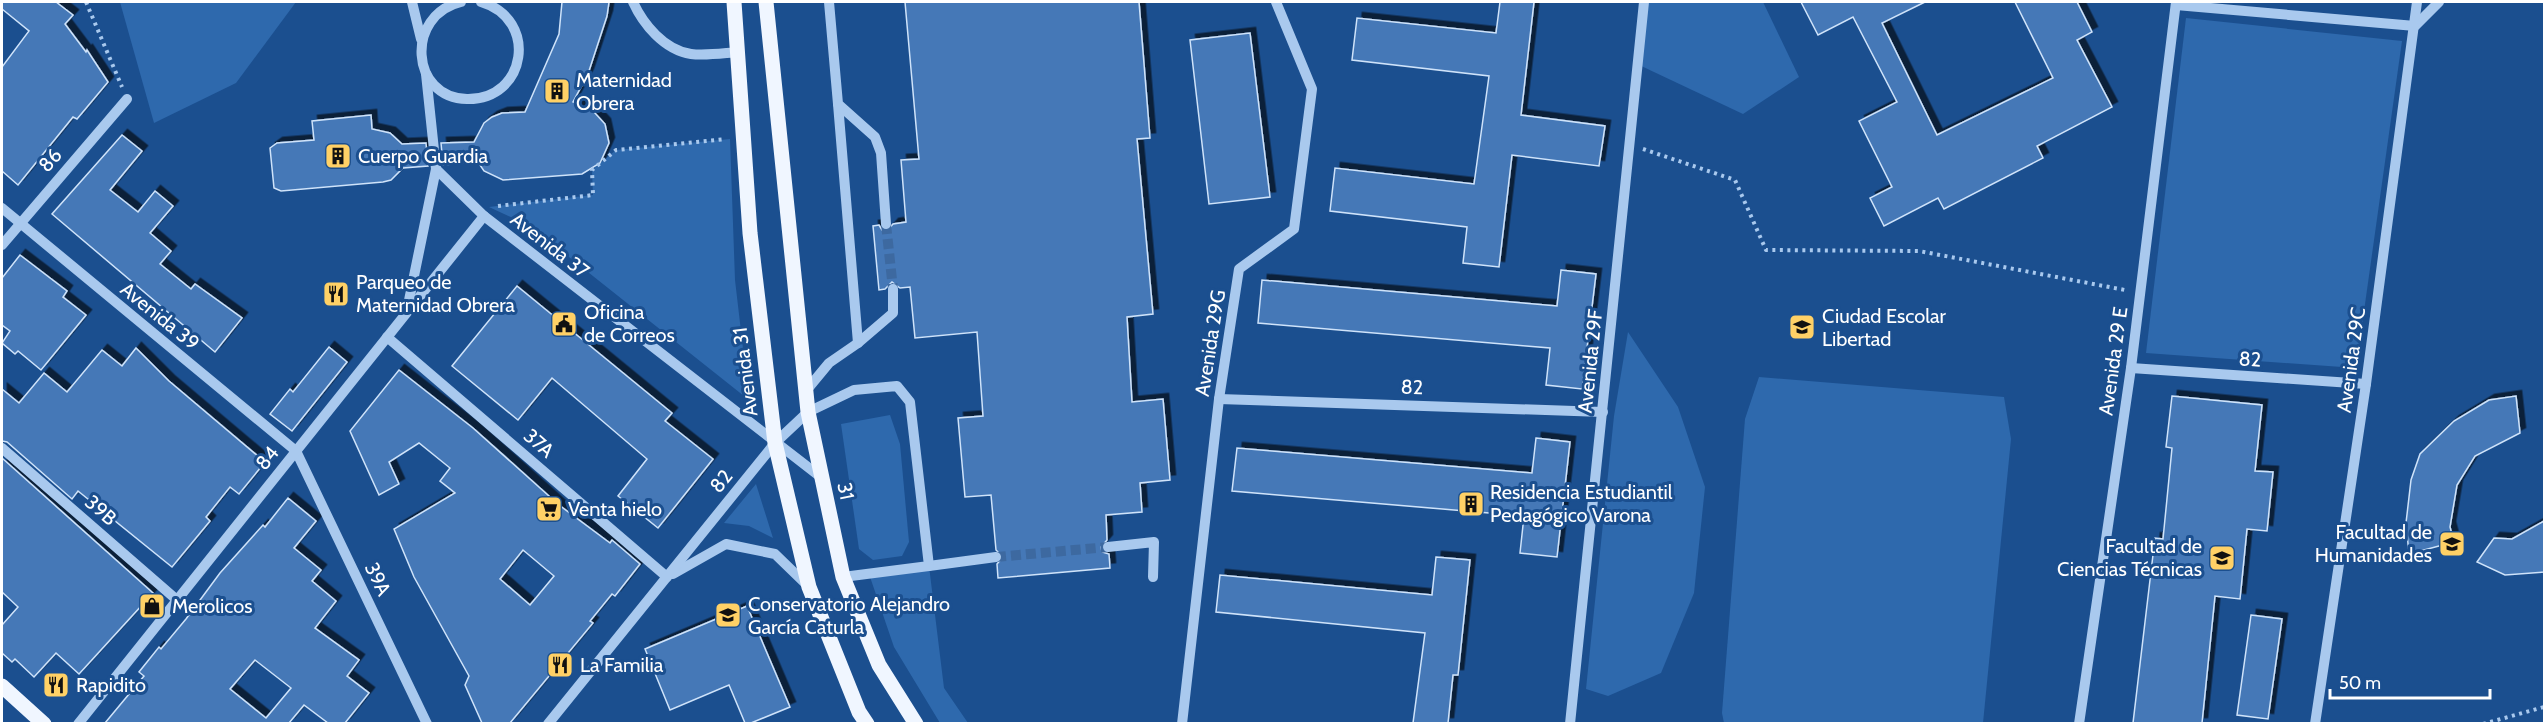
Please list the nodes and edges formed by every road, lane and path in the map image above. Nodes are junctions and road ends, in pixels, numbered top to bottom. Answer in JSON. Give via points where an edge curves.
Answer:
{"nodes":[{"id":1,"x":86,"y":2,"type":"edge"},
{"id":2,"x":412,"y":2,"type":"edge"},
{"id":3,"x":461,"y":2,"type":"edge"},
{"id":4,"x":481,"y":2,"type":"edge"},
{"id":5,"x":633,"y":2,"type":"edge"},
{"id":6,"x":734,"y":2,"type":"edge"},
{"id":7,"x":766,"y":2,"type":"edge"},
{"id":8,"x":829,"y":2,"type":"edge"},
{"id":9,"x":1276,"y":2,"type":"edge"},
{"id":10,"x":1644,"y":2,"type":"edge"},
{"id":11,"x":2417,"y":2,"type":"edge"},
{"id":12,"x":2439,"y":2,"type":"edge"},
{"id":13,"x":2176,"y":3,"type":"edge"},
{"id":14,"x":2415,"y":26,"type":"junction"},
{"id":15,"x":421,"y":41,"type":"junction"},
{"id":16,"x":739,"y":52,"type":"junction"},
{"id":17,"x":426,"y":72,"type":"junction"},
{"id":18,"x":127,"y":99,"type":"joint"},
{"id":19,"x":838,"y":104,"type":"junction"},
{"id":20,"x":744,"y":137,"type":"junction"},
{"id":21,"x":1630,"y":144,"type":"junction"},
{"id":22,"x":436,"y":170,"type":"junction"},
{"id":23,"x":2,"y":208,"type":"edge"},
{"id":24,"x":484,"y":216,"type":"junction"},
{"id":25,"x":20,"y":224,"type":"junction"},
{"id":26,"x":886,"y":224,"type":"tunnel mouth"},
{"id":27,"x":2,"y":245,"type":"edge"},
{"id":28,"x":893,"y":289,"type":"tunnel mouth"},
{"id":29,"x":2140,"y":293,"type":"junction"},
{"id":30,"x":406,"y":313,"type":"junction"},
{"id":31,"x":387,"y":337,"type":"junction"},
{"id":32,"x":858,"y":343,"type":"junction"},
{"id":33,"x":2131,"y":368,"type":"junction"},
{"id":34,"x":2366,"y":384,"type":"junction"},
{"id":35,"x":805,"y":392,"type":"junction"},
{"id":36,"x":1219,"y":399,"type":"junction"},
{"id":37,"x":808,"y":412,"type":"junction"},
{"id":38,"x":1603,"y":412,"type":"junction"},
{"id":39,"x":775,"y":443,"type":"junction"},
{"id":40,"x":2,"y":448,"type":"edge"},
{"id":41,"x":296,"y":451,"type":"junction"},
{"id":42,"x":822,"y":478,"type":"junction"},
{"id":43,"x":1108,"y":547,"type":"tunnel mouth"},
{"id":44,"x":996,"y":557,"type":"tunnel mouth"},
{"id":45,"x":929,"y":566,"type":"junction"},
{"id":46,"x":667,"y":577,"type":"junction"},
{"id":47,"x":843,"y":577,"type":"junction"},
{"id":48,"x":1153,"y":577,"type":"dead end"},
{"id":49,"x":809,"y":587,"type":"junction"},
{"id":50,"x":177,"y":600,"type":"junction"},
{"id":51,"x":2,"y":686,"type":"edge"},
{"id":52,"x":2544,"y":707,"type":"edge"},
{"id":53,"x":44,"y":723,"type":"edge"},
{"id":54,"x":78,"y":723,"type":"edge"},
{"id":55,"x":428,"y":723,"type":"edge"},
{"id":56,"x":548,"y":723,"type":"edge"},
{"id":57,"x":867,"y":723,"type":"edge"},
{"id":58,"x":916,"y":723,"type":"edge"},
{"id":59,"x":1182,"y":723,"type":"edge"},
{"id":60,"x":1570,"y":723,"type":"edge"},
{"id":61,"x":2079,"y":723,"type":"edge"},
{"id":62,"x":2315,"y":723,"type":"edge"},
{"id":63,"x":2483,"y":723,"type":"edge"}],
"edges":[{"from":1,"to":18,"type":"path"},
{"from":2,"to":15,"type":"street"},
{"from":3,"to":15,"type":"street","via":[[436,14]]},
{"from":4,"to":17,"type":"street","via":[[498,8],[517,34],[516,67],[508,81],[488,95],[464,99],[435,85]]},
{"from":5,"to":16,"type":"street","via":[[641,20],[663,41],[690,54]]},
{"from":6,"to":16,"type":"main road","name":"Avenida 31"},
{"from":7,"to":35,"type":"main road"},
{"from":8,"to":19,"type":"street"},
{"from":9,"to":36,"type":"street","name":"Avenida 29G","via":[[1312,89],[1294,228],[1239,269]]},
{"from":10,"to":21,"type":"street","name":"Avenida 29F"},
{"from":11,"to":14,"type":"street","name":"Avenida 29C"},
{"from":12,"to":14,"type":"street"},
{"from":13,"to":14,"type":"street"},
{"from":13,"to":29,"type":"street","name":"Avenida 29 E"},
{"from":14,"to":34,"type":"street","name":"Avenida 29C"},
{"from":15,"to":17,"type":"street"},
{"from":16,"to":20,"type":"main road","name":"Avenida 31"},
{"from":17,"to":22,"type":"street"},
{"from":18,"to":25,"type":"street","name":"86"},
{"from":19,"to":26,"type":"street","via":[[874,137],[881,153]]},
{"from":19,"to":32,"type":"street"},
{"from":20,"to":24,"type":"path","via":[[616,150],[592,170],[593,195],[489,207]]},
{"from":20,"to":39,"type":"main road","name":"Avenida 31","via":[[750,232]]},
{"from":21,"to":29,"type":"path","via":[[1735,180],[1766,250],[1919,251]]},
{"from":21,"to":38,"type":"street","name":"Avenida 29F"},
{"from":22,"to":24,"type":"street","name":"Avenida 37"},
{"from":22,"to":30,"type":"street"},
{"from":23,"to":25,"type":"street","name":"Avenida 39"},
{"from":24,"to":30,"type":"street","name":"84"},
{"from":24,"to":39,"type":"street","name":"Avenida 37"},
{"from":25,"to":27,"type":"street","name":"86"},
{"from":25,"to":41,"type":"street","name":"Avenida 39"},
{"from":28,"to":32,"type":"street","via":[[893,313]]},
{"from":29,"to":33,"type":"street","name":"Avenida 29 E"},
{"from":30,"to":31,"type":"street","name":"84"},
{"from":31,"to":41,"type":"street","name":"84"},
{"from":31,"to":46,"type":"street","name":"37A"},
{"from":32,"to":35,"type":"street","via":[[829,363]]},
{"from":33,"to":34,"type":"street","name":"82"},
{"from":33,"to":61,"type":"street","name":"Avenida 29 E"},
{"from":34,"to":62,"type":"street","name":"Avenida 29C"},
{"from":35,"to":37,"type":"main road"},
{"from":36,"to":38,"type":"street","name":"82"},
{"from":36,"to":59,"type":"street","name":"Avenida 29G"},
{"from":37,"to":39,"type":"street","name":"82"},
{"from":37,"to":42,"type":"main road","name":"31"},
{"from":37,"to":45,"type":"street","name":"82","via":[[854,390],[897,386],[910,402]]},
{"from":38,"to":60,"type":"street","name":"Avenida 29F"},
{"from":39,"to":42,"type":"street","name":"Avenida 37"},
{"from":39,"to":46,"type":"street","name":"82"},
{"from":39,"to":49,"type":"main road","name":"Avenida 31"},
{"from":40,"to":50,"type":"street","name":"39B"},
{"from":41,"to":50,"type":"street","name":"84"},
{"from":41,"to":55,"type":"street","name":"39A"},
{"from":42,"to":47,"type":"main road","name":"31"},
{"from":43,"to":48,"type":"street","via":[[1154,542]]},
{"from":44,"to":45,"type":"street"},
{"from":45,"to":47,"type":"street"},
{"from":46,"to":49,"type":"street","name":"82","via":[[726,544],[775,554]]},
{"from":46,"to":56,"type":"street","name":"82"},
{"from":47,"to":58,"type":"main road","via":[[879,665]]},
{"from":49,"to":57,"type":"main road","name":"Avenida 31","via":[[859,712]]},
{"from":50,"to":54,"type":"street","name":"84"},
{"from":51,"to":53,"type":"main road"},
{"from":52,"to":63,"type":"path"}]}
